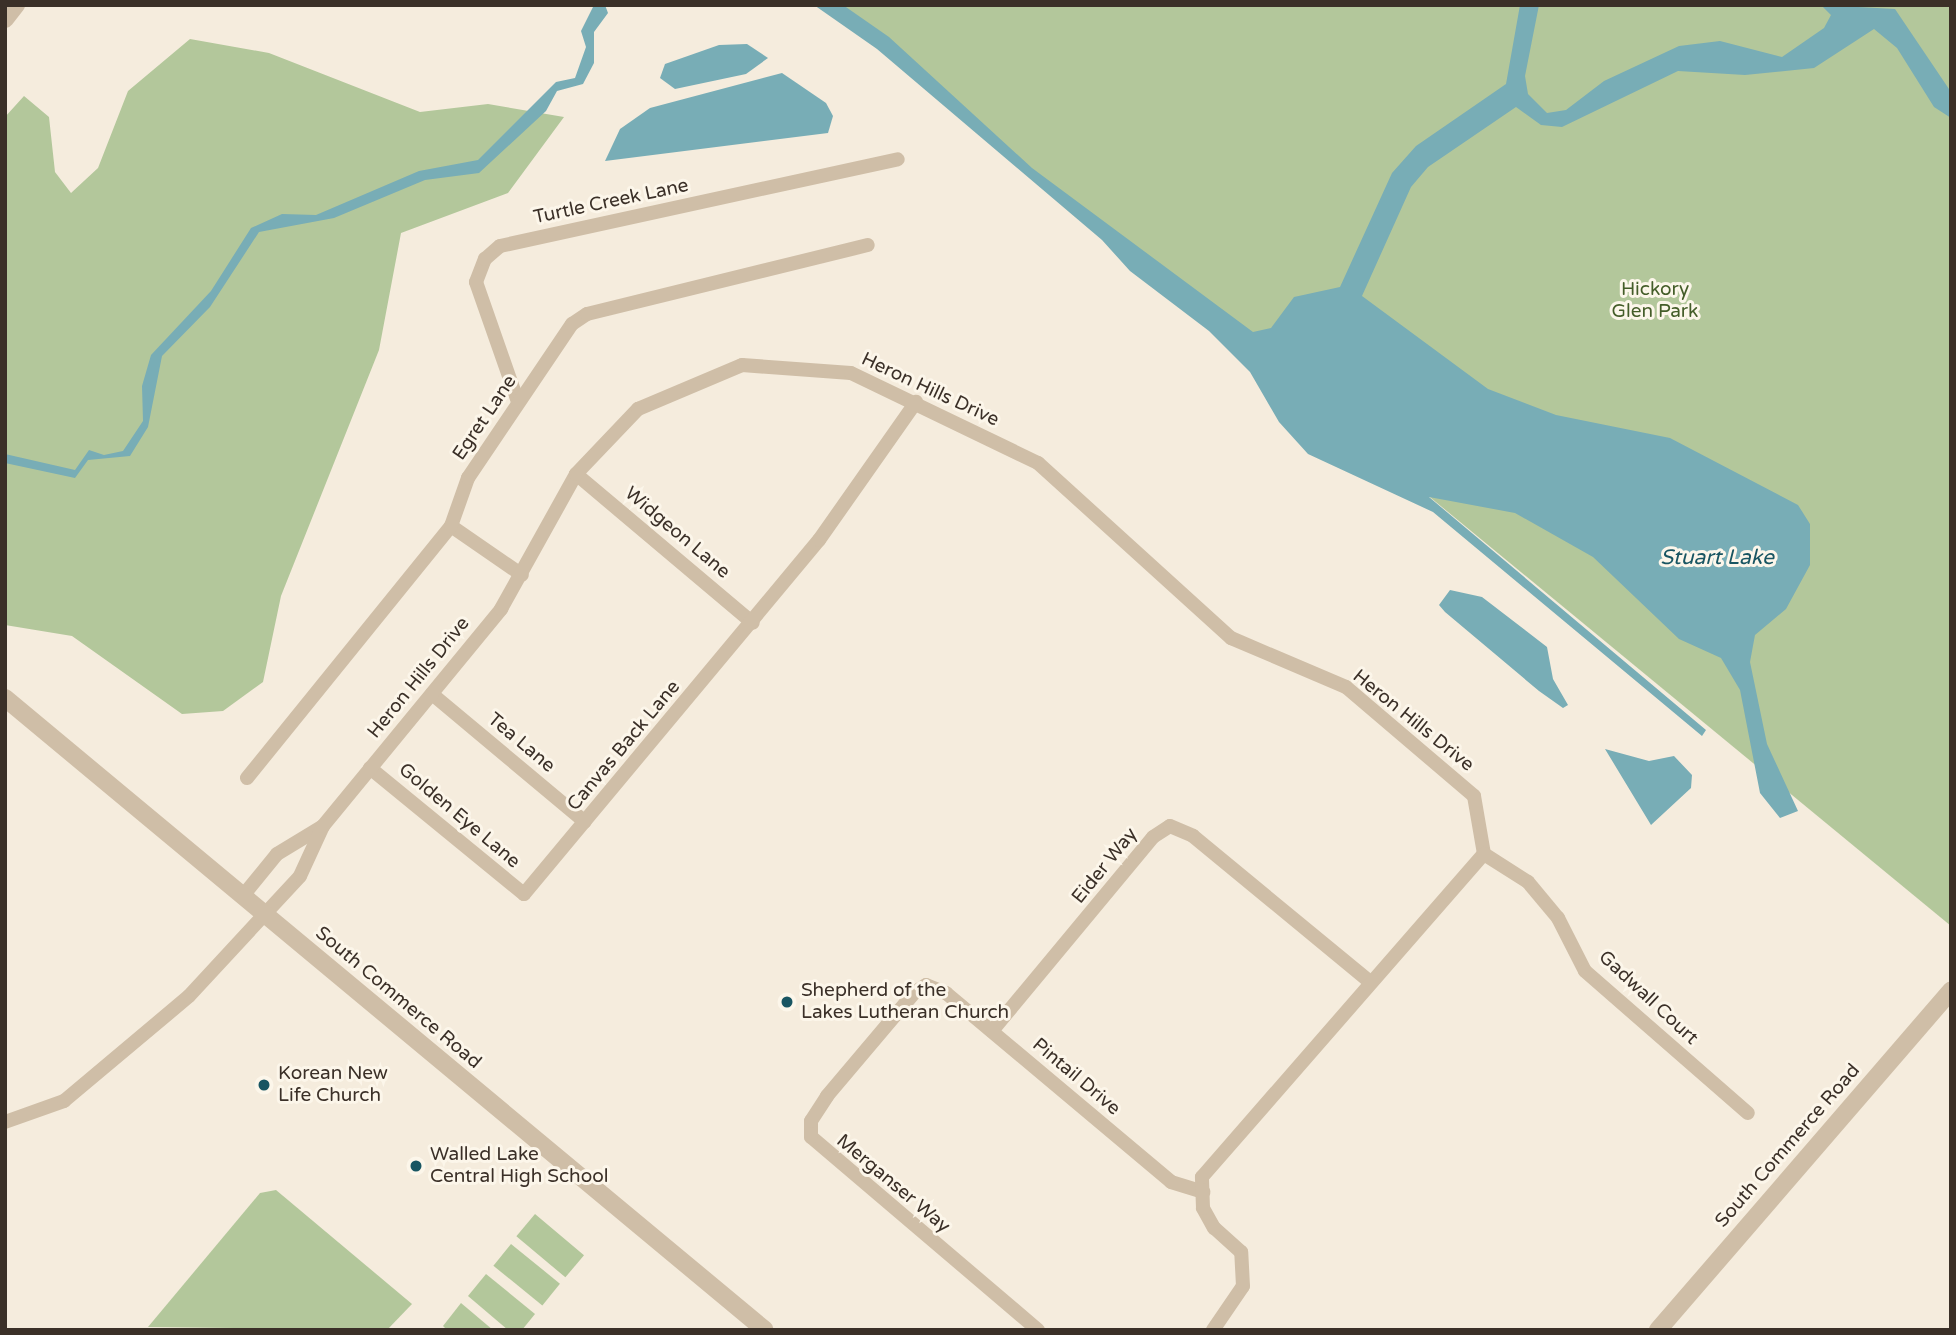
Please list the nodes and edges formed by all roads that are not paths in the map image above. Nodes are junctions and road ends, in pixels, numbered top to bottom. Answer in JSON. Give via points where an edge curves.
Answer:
{"nodes":[{"id":1,"x":16,"y":5,"type":"edge"},
{"id":2,"x":5,"y":19,"type":"edge"},
{"id":3,"x":898,"y":159,"type":"dead end"},
{"id":4,"x":868,"y":245,"type":"dead end"},
{"id":5,"x":518,"y":402,"type":"junction"},
{"id":6,"x":916,"y":402,"type":"junction"},
{"id":7,"x":576,"y":474,"type":"junction"},
{"id":8,"x":451,"y":526,"type":"junction"},
{"id":9,"x":522,"y":575,"type":"junction"},
{"id":10,"x":752,"y":623,"type":"junction"},
{"id":11,"x":432,"y":694,"type":"junction"},
{"id":12,"x":8,"y":705,"type":"edge"},
{"id":13,"x":370,"y":768,"type":"junction"},
{"id":14,"x":247,"y":778,"type":"dead end"},
{"id":15,"x":585,"y":822,"type":"junction"},
{"id":16,"x":323,"y":826,"type":"junction"},
{"id":17,"x":1479,"y":858,"type":"junction"},
{"id":18,"x":524,"y":894,"type":"joint"},
{"id":19,"x":242,"y":897,"type":"junction"},
{"id":20,"x":265,"y":914,"type":"junction"},
{"id":21,"x":1369,"y":981,"type":"junction"},
{"id":22,"x":926,"y":985,"type":"joint"},
{"id":23,"x":1951,"y":990,"type":"edge"},
{"id":24,"x":992,"y":1031,"type":"junction"},
{"id":25,"x":1748,"y":1113,"type":"dead end"},
{"id":26,"x":5,"y":1122,"type":"edge"},
{"id":27,"x":1203,"y":1192,"type":"junction"},
{"id":28,"x":765,"y":1330,"type":"edge"},
{"id":29,"x":1038,"y":1330,"type":"edge"},
{"id":30,"x":1213,"y":1330,"type":"edge"},
{"id":31,"x":1658,"y":1330,"type":"edge"}],
"edges":[{"from":1,"to":2,"type":"street"},
{"from":3,"to":5,"type":"street","name":"Turtle Creek Lane","via":[[500,246],[485,259],[477,282]]},
{"from":4,"to":5,"type":"street","name":"Egret Lane","via":[[587,314],[572,324]]},
{"from":5,"to":8,"type":"street","name":"Egret Lane","via":[[468,478]]},
{"from":6,"to":7,"type":"street","name":"Heron Hills Drive","via":[[851,373],[742,365],[638,409]]},
{"from":6,"to":10,"type":"street","name":"Canvas Back Lane"},
{"from":6,"to":17,"type":"street","name":"Heron Hills Drive","via":[[1038,463],[1231,638],[1321,674],[1370,705],[1474,796]]},
{"from":7,"to":9,"type":"street","name":"Heron Hills Drive"},
{"from":7,"to":10,"type":"street","name":"Widgeon Lane"},
{"from":8,"to":9,"type":"street"},
{"from":8,"to":14,"type":"street","name":"Egret Lane"},
{"from":9,"to":11,"type":"street","name":"Heron Hills Drive"},
{"from":10,"to":15,"type":"street","name":"Canvas Back Lane"},
{"from":11,"to":13,"type":"street","name":"Heron Hills Drive"},
{"from":11,"to":15,"type":"street","name":"Tea Lane"},
{"from":12,"to":19,"type":"street","name":"South Commerce Road"},
{"from":13,"to":16,"type":"street","name":"Heron Hills Drive"},
{"from":13,"to":18,"type":"street","name":"Golden Eye Lane"},
{"from":15,"to":18,"type":"street","name":"Canvas Back Lane"},
{"from":16,"to":19,"type":"street","name":"Heron Hills Drive","via":[[277,854]]},
{"from":16,"to":20,"type":"street","name":"Heron Hills Drive","via":[[300,876]]},
{"from":17,"to":21,"type":"street"},
{"from":17,"to":25,"type":"street","name":"Gadwall Court","via":[[1528,882],[1558,918],[1585,971]]},
{"from":19,"to":20,"type":"street","name":"South Commerce Road"},
{"from":20,"to":26,"type":"street","name":"Heron Hills Drive","via":[[130,1051],[64,1101]]},
{"from":20,"to":28,"type":"street","name":"South Commerce Road"},
{"from":21,"to":24,"type":"street","name":"Eider Way","via":[[1194,836],[1170,825],[1153,837]]},
{"from":21,"to":27,"type":"street","via":[[1202,1177]]},
{"from":22,"to":24,"type":"street","name":"Pintail Drive","via":[[946,993]]},
{"from":22,"to":29,"type":"street","name":"Merganser Way","via":[[827,1096],[811,1121],[811,1138]]},
{"from":23,"to":31,"type":"street","name":"South Commerce Road"},
{"from":24,"to":27,"type":"street","name":"Pintail Drive","via":[[1171,1182]]},
{"from":27,"to":30,"type":"street","via":[[1214,1228],[1241,1252],[1243,1286]]}]}
